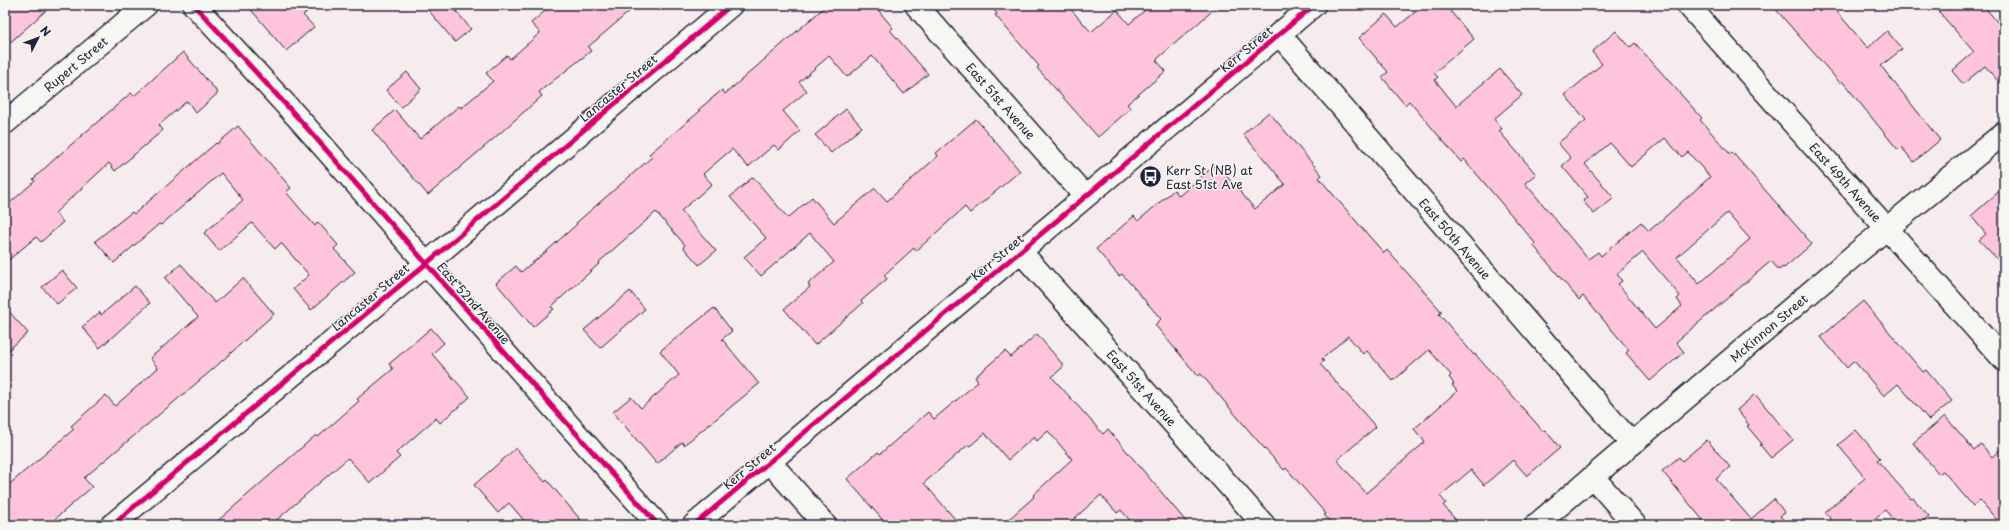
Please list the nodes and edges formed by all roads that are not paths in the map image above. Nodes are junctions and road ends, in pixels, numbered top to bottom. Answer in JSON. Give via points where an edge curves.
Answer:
{"nodes":[{"id":1,"x":146,"y":5,"type":"edge"},
{"id":2,"x":194,"y":5,"type":"edge"},
{"id":3,"x":731,"y":5,"type":"edge"},
{"id":4,"x":916,"y":5,"type":"edge"},
{"id":5,"x":1314,"y":5,"type":"edge"},
{"id":6,"x":1688,"y":5,"type":"edge"},
{"id":7,"x":1279,"y":34,"type":"junction"},
{"id":8,"x":5,"y":123,"type":"edge"},
{"id":9,"x":2004,"y":133,"type":"edge"},
{"id":10,"x":1086,"y":196,"type":"junction"},
{"id":11,"x":1888,"y":228,"type":"junction"},
{"id":12,"x":1020,"y":251,"type":"junction"},
{"id":13,"x":427,"y":263,"type":"junction"},
{"id":14,"x":2004,"y":360,"type":"edge"},
{"id":15,"x":1632,"y":444,"type":"junction"},
{"id":16,"x":769,"y":461,"type":"junction"},
{"id":17,"x":1593,"y":477,"type":"junction"},
{"id":18,"x":112,"y":525,"type":"edge"},
{"id":19,"x":658,"y":525,"type":"edge"},
{"id":20,"x":694,"y":525,"type":"edge"},
{"id":21,"x":825,"y":525,"type":"edge"},
{"id":22,"x":1264,"y":525,"type":"edge"},
{"id":23,"x":1536,"y":525,"type":"edge"},
{"id":24,"x":1635,"y":525,"type":"edge"}],
"edges":[{"from":1,"to":8,"type":"street","name":"Rupert Street"},
{"from":2,"to":13,"type":"street","name":"East 52nd Avenue"},
{"from":3,"to":13,"type":"street","name":"Lancaster Street"},
{"from":4,"to":10,"type":"street","name":"East 51st Avenue"},
{"from":5,"to":7,"type":"street","name":"Kerr Street"},
{"from":6,"to":11,"type":"street","name":"East 49th Avenue"},
{"from":7,"to":10,"type":"street","name":"Kerr Street"},
{"from":7,"to":15,"type":"street","name":"East 50th Avenue"},
{"from":9,"to":11,"type":"street","name":"McKinnon Street"},
{"from":10,"to":12,"type":"street","name":"Kerr Street"},
{"from":11,"to":14,"type":"street","name":"East 49th Avenue"},
{"from":11,"to":15,"type":"street","name":"McKinnon Street"},
{"from":12,"to":16,"type":"street","name":"Kerr Street"},
{"from":12,"to":22,"type":"street","name":"East 51st Avenue"},
{"from":13,"to":18,"type":"street","name":"Lancaster Street"},
{"from":13,"to":19,"type":"street","name":"East 52nd Avenue"},
{"from":15,"to":17,"type":"street","name":"McKinnon Street"},
{"from":16,"to":20,"type":"street","name":"Kerr Street"},
{"from":16,"to":21,"type":"street"},
{"from":17,"to":23,"type":"street","name":"McKinnon Street"},
{"from":17,"to":24,"type":"street"}]}
